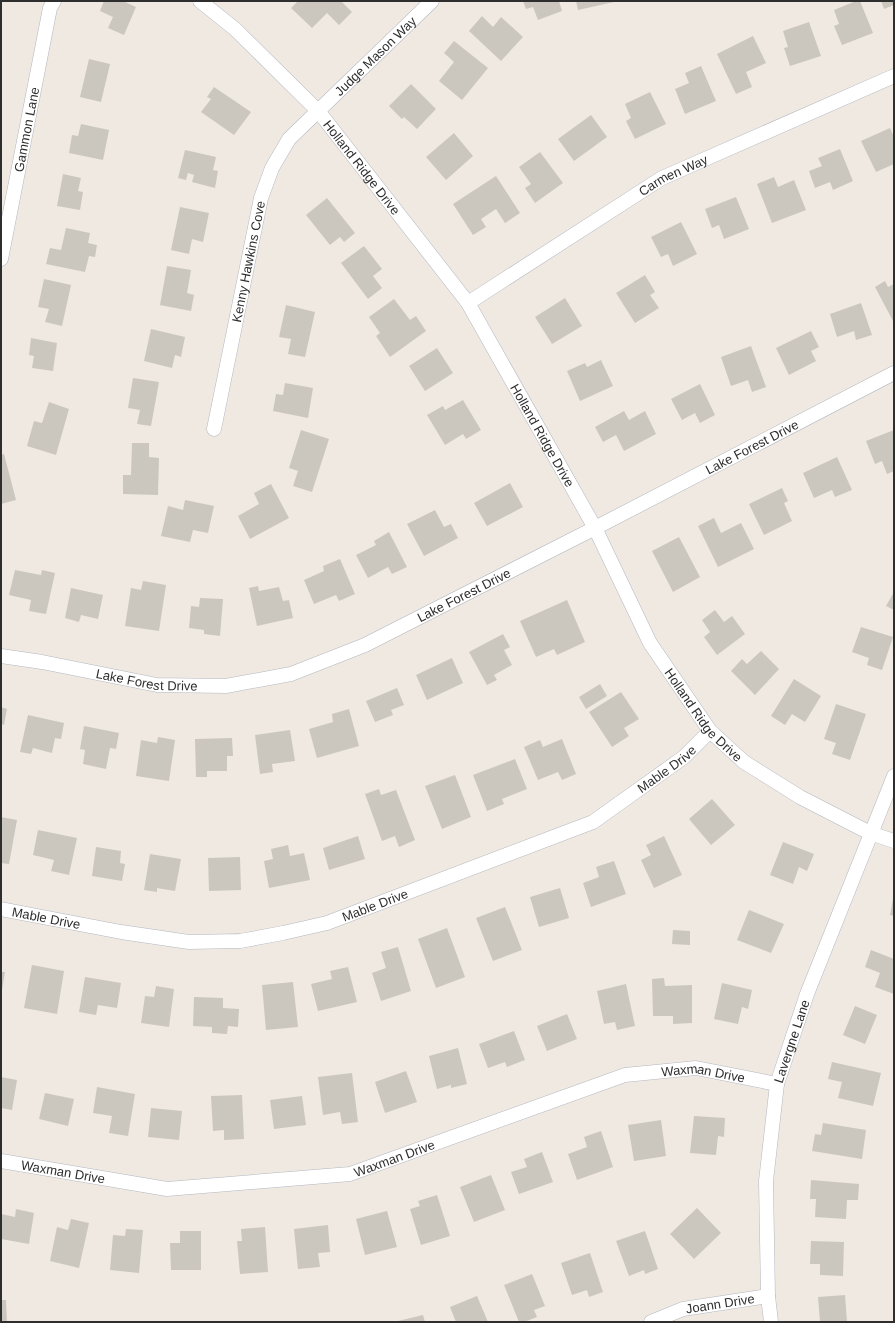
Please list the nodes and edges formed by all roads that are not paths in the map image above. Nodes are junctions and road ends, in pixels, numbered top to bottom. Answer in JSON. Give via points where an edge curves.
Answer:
{"nodes":[{"id":1,"x":54,"y":1,"type":"edge"},
{"id":2,"x":200,"y":1,"type":"edge"},
{"id":3,"x":432,"y":1,"type":"edge"},
{"id":4,"x":894,"y":76,"type":"edge"},
{"id":5,"x":319,"y":112,"type":"junction"},
{"id":6,"x":1,"y":259,"type":"edge"},
{"id":7,"x":468,"y":303,"type":"junction"},
{"id":8,"x":894,"y":373,"type":"edge"},
{"id":9,"x":214,"y":429,"type":"dead end"},
{"id":10,"x":595,"y":528,"type":"junction"},
{"id":11,"x":1,"y":656,"type":"edge"},
{"id":12,"x":710,"y":731,"type":"junction"},
{"id":13,"x":894,"y":776,"type":"edge"},
{"id":14,"x":870,"y":833,"type":"junction"},
{"id":15,"x":894,"y":841,"type":"edge"},
{"id":16,"x":1,"y":909,"type":"edge"},
{"id":17,"x":777,"y":1084,"type":"junction"},
{"id":18,"x":1,"y":1161,"type":"edge"},
{"id":19,"x":768,"y":1296,"type":"junction"},
{"id":20,"x":651,"y":1322,"type":"edge"},
{"id":21,"x":771,"y":1322,"type":"edge"}],
"edges":[{"from":1,"to":6,"type":"street","name":"Gammon Lane","via":[[50,8]]},
{"from":2,"to":5,"type":"street","name":"Holland Ridge Drive","via":[[235,29]]},
{"from":3,"to":5,"type":"street","name":"Judge Mason Way"},
{"from":4,"to":7,"type":"street","name":"Carmen Way","via":[[662,178]]},
{"from":5,"to":7,"type":"street","name":"Holland Ridge Drive"},
{"from":5,"to":9,"type":"street","name":"Kenny Hawkins Cove","via":[[290,140],[272,168],[261,198]]},
{"from":7,"to":10,"type":"street","name":"Holland Ridge Drive"},
{"from":8,"to":10,"type":"street","name":"Lake Forest Drive"},
{"from":10,"to":11,"type":"street","name":"Lake Forest Drive","via":[[366,645],[291,674],[226,686],[157,685]]},
{"from":10,"to":12,"type":"street","name":"Holland Ridge Drive","via":[[650,643]]},
{"from":12,"to":14,"type":"street","name":"Holland Ridge Drive","via":[[750,766],[800,797]]},
{"from":12,"to":16,"type":"street","name":"Mable Drive","via":[[684,757],[593,822],[327,923],[240,941],[188,942]]},
{"from":13,"to":14,"type":"street","name":"Lavergne Lane"},
{"from":14,"to":15,"type":"street","name":"Holland Ridge Drive"},
{"from":14,"to":17,"type":"street","name":"Lavergne Lane","via":[[807,994]]},
{"from":17,"to":18,"type":"street","name":"Waxman Drive","via":[[696,1068],[625,1074],[350,1174],[167,1189]]},
{"from":17,"to":19,"type":"street","name":"Lavergne Lane","via":[[766,1181]]},
{"from":19,"to":20,"type":"street","name":"Joann Drive","via":[[683,1309]]},
{"from":19,"to":21,"type":"street","name":"Lavergne Lane"}]}
